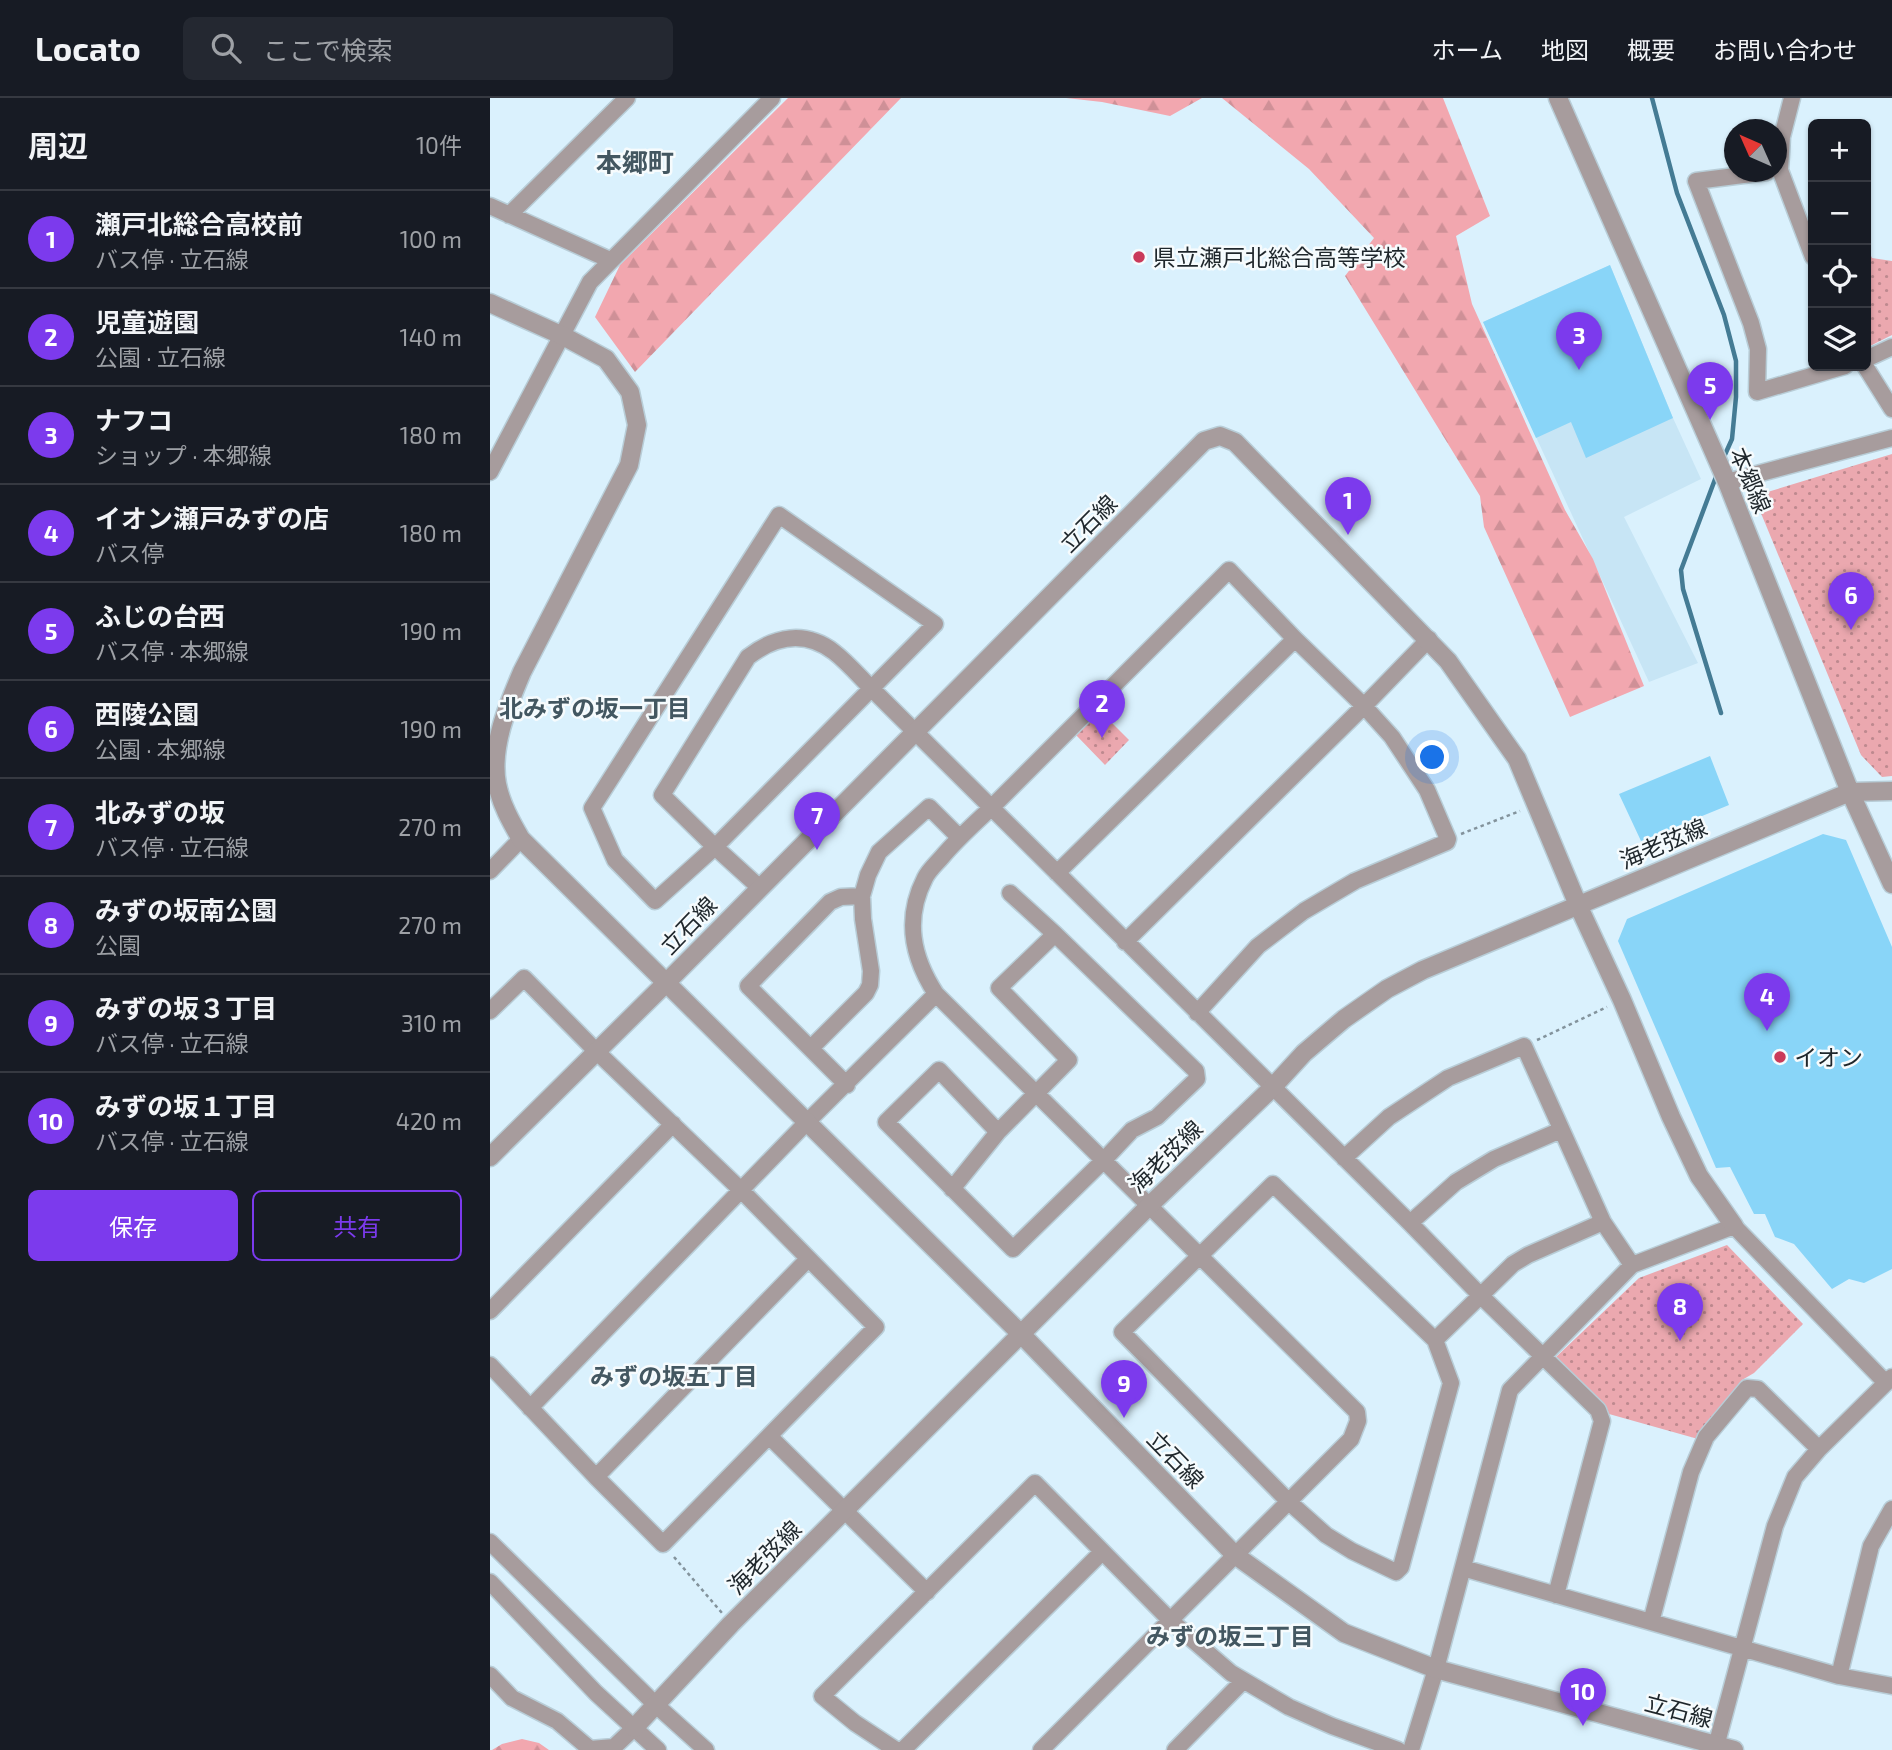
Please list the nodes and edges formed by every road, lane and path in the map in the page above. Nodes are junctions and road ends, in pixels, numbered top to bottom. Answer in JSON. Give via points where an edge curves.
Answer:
{"nodes":[{"id":1,"x":627,"y":98,"type":"edge"},
{"id":2,"x":772,"y":98,"type":"edge"},
{"id":3,"x":1558,"y":98,"type":"edge"},
{"id":4,"x":1792,"y":98,"type":"edge"},
{"id":5,"x":1787,"y":119,"type":"edge"},
{"id":6,"x":1724,"y":177,"type":"edge"},
{"id":7,"x":1780,"y":182,"type":"edge"},
{"id":8,"x":490,"y":206,"type":"edge"},
{"id":9,"x":509,"y":215,"type":"junction"},
{"id":10,"x":1808,"y":246,"type":"edge"},
{"id":11,"x":610,"y":260,"type":"junction"},
{"id":12,"x":490,"y":303,"type":"edge"},
{"id":13,"x":562,"y":336,"type":"junction"},
{"id":14,"x":1892,"y":347,"type":"edge"},
{"id":15,"x":1871,"y":357,"type":"edge"},
{"id":16,"x":1828,"y":371,"type":"edge"},
{"id":17,"x":1868,"y":371,"type":"edge"},
{"id":18,"x":1892,"y":409,"type":"edge"},
{"id":19,"x":1892,"y":438,"type":"edge"},
{"id":20,"x":490,"y":472,"type":"edge"},
{"id":21,"x":1725,"y":478,"type":"junction"},
{"id":22,"x":1295,"y":639,"type":"junction"},
{"id":23,"x":1429,"y":639,"type":"junction"},
{"id":24,"x":870,"y":687,"type":"junction"},
{"id":25,"x":1364,"y":706,"type":"junction"},
{"id":26,"x":915,"y":732,"type":"junction"},
{"id":27,"x":1892,"y":791,"type":"edge"},
{"id":28,"x":1850,"y":792,"type":"junction"},
{"id":29,"x":1537,"y":805,"type":"junction"},
{"id":30,"x":991,"y":808,"type":"junction"},
{"id":31,"x":958,"y":837,"type":"junction"},
{"id":32,"x":520,"y":839,"type":"junction"},
{"id":33,"x":1448,"y":839,"type":"junction"},
{"id":34,"x":715,"y":847,"type":"junction"},
{"id":35,"x":490,"y":871,"type":"edge"},
{"id":36,"x":1057,"y":873,"type":"junction"},
{"id":37,"x":1892,"y":884,"type":"edge"},
{"id":38,"x":759,"y":887,"type":"junction"},
{"id":39,"x":1010,"y":893,"type":"dead end"},
{"id":40,"x":862,"y":896,"type":"junction"},
{"id":41,"x":1578,"y":905,"type":"junction"},
{"id":42,"x":1055,"y":934,"type":"junction"},
{"id":43,"x":1125,"y":942,"type":"junction"},
{"id":44,"x":665,"y":984,"type":"junction"},
{"id":45,"x":936,"y":994,"type":"junction"},
{"id":46,"x":1622,"y":1000,"type":"junction"},
{"id":47,"x":490,"y":1011,"type":"edge"},
{"id":48,"x":1197,"y":1013,"type":"junction"},
{"id":49,"x":1524,"y":1046,"type":"junction"},
{"id":50,"x":811,"y":1048,"type":"junction"},
{"id":51,"x":596,"y":1051,"type":"junction"},
{"id":52,"x":846,"y":1085,"type":"junction"},
{"id":53,"x":1272,"y":1088,"type":"junction"},
{"id":54,"x":1035,"y":1094,"type":"junction"},
{"id":55,"x":806,"y":1123,"type":"junction"},
{"id":56,"x":673,"y":1124,"type":"junction"},
{"id":57,"x":1560,"y":1130,"type":"junction"},
{"id":58,"x":998,"y":1132,"type":"junction"},
{"id":59,"x":490,"y":1157,"type":"edge"},
{"id":60,"x":1344,"y":1158,"type":"junction"},
{"id":61,"x":1103,"y":1161,"type":"junction"},
{"id":62,"x":952,"y":1189,"type":"junction"},
{"id":63,"x":741,"y":1191,"type":"junction"},
{"id":64,"x":1150,"y":1205,"type":"junction"},
{"id":65,"x":1603,"y":1222,"type":"junction"},
{"id":66,"x":1410,"y":1223,"type":"junction"},
{"id":67,"x":1734,"y":1226,"type":"junction"},
{"id":68,"x":1199,"y":1257,"type":"junction"},
{"id":69,"x":808,"y":1259,"type":"junction"},
{"id":70,"x":1632,"y":1265,"type":"junction"},
{"id":71,"x":1480,"y":1295,"type":"junction"},
{"id":72,"x":490,"y":1311,"type":"edge"},
{"id":73,"x":1021,"y":1334,"type":"junction"},
{"id":74,"x":1435,"y":1340,"type":"junction"},
{"id":75,"x":1543,"y":1357,"type":"junction"},
{"id":76,"x":490,"y":1365,"type":"edge"},
{"id":77,"x":1889,"y":1380,"type":"edge"},
{"id":78,"x":530,"y":1408,"type":"junction"},
{"id":79,"x":769,"y":1436,"type":"junction"},
{"id":80,"x":1819,"y":1449,"type":"junction"},
{"id":81,"x":596,"y":1477,"type":"junction"},
{"id":82,"x":1289,"y":1502,"type":"junction"},
{"id":83,"x":1892,"y":1509,"type":"edge"},
{"id":84,"x":844,"y":1511,"type":"junction"},
{"id":85,"x":490,"y":1542,"type":"edge"},
{"id":86,"x":663,"y":1544,"type":"junction"},
{"id":87,"x":1101,"y":1553,"type":"junction"},
{"id":88,"x":1235,"y":1555,"type":"junction"},
{"id":89,"x":1464,"y":1568,"type":"junction"},
{"id":90,"x":490,"y":1581,"type":"edge"},
{"id":91,"x":927,"y":1592,"type":"junction"},
{"id":92,"x":1556,"y":1595,"type":"junction"},
{"id":93,"x":1171,"y":1621,"type":"junction"},
{"id":94,"x":1651,"y":1622,"type":"junction"},
{"id":95,"x":731,"y":1624,"type":"junction"},
{"id":96,"x":1741,"y":1648,"type":"junction"},
{"id":97,"x":1436,"y":1670,"type":"junction"},
{"id":98,"x":1839,"y":1676,"type":"junction"},
{"id":99,"x":491,"y":1679,"type":"edge"},
{"id":100,"x":1243,"y":1681,"type":"junction"},
{"id":101,"x":1892,"y":1686,"type":"edge"},
{"id":102,"x":656,"y":1705,"type":"junction"},
{"id":103,"x":634,"y":1728,"type":"junction"},
{"id":104,"x":1716,"y":1748,"type":"edge"},
{"id":105,"x":658,"y":1750,"type":"edge"},
{"id":106,"x":706,"y":1750,"type":"edge"},
{"id":107,"x":896,"y":1750,"type":"edge"},
{"id":108,"x":903,"y":1750,"type":"edge"},
{"id":109,"x":1041,"y":1750,"type":"edge"},
{"id":110,"x":1175,"y":1750,"type":"edge"},
{"id":111,"x":1398,"y":1750,"type":"edge"},
{"id":112,"x":1411,"y":1750,"type":"edge"},
{"id":113,"x":1734,"y":1750,"type":"edge"}],
"edges":[{"from":1,"to":9,"type":"street"},
{"from":2,"to":11,"type":"street"},
{"from":3,"to":21,"type":"street","name":"本郷線"},
{"from":4,"to":5,"type":"street"},
{"from":6,"to":16,"type":"street","via":[[1696,181],[1751,323],[1758,349],[1757,392]]},
{"from":7,"to":10,"type":"street"},
{"from":8,"to":9,"type":"street"},
{"from":9,"to":11,"type":"street"},
{"from":11,"to":13,"type":"street","via":[[590,282]]},
{"from":12,"to":13,"type":"street"},
{"from":13,"to":20,"type":"street"},
{"from":13,"to":32,"type":"street","via":[[606,359],[630,391],[636,425],[629,465],[507,707],[496,751],[496,782]]},
{"from":14,"to":15,"type":"street"},
{"from":17,"to":18,"type":"street"},
{"from":19,"to":21,"type":"street"},
{"from":21,"to":28,"type":"street","name":"本郷線"},
{"from":22,"to":25,"type":"street"},
{"from":22,"to":30,"type":"street","via":[[1228,570]]},
{"from":22,"to":36,"type":"street"},
{"from":23,"to":25,"type":"street"},
{"from":23,"to":26,"type":"street","name":"立石線","via":[[1235,442],[1212,437]]},
{"from":23,"to":29,"type":"street","name":"立石線","via":[[1517,759]]},
{"from":24,"to":26,"type":"street"},
{"from":24,"to":34,"type":"street"},
{"from":24,"to":34,"type":"street","via":[[834,652],[811,640],[787,638],[763,645],[748,657],[662,794]]},
{"from":24,"to":34,"type":"street","via":[[935,624],[779,516],[592,808],[615,860],[655,901]]},
{"from":25,"to":33,"type":"street","via":[[1392,737],[1427,790]]},
{"from":25,"to":43,"type":"street"},
{"from":26,"to":30,"type":"street"},
{"from":26,"to":38,"type":"street","name":"立石線"},
{"from":27,"to":28,"type":"street"},
{"from":28,"to":37,"type":"street","name":"本郷線"},
{"from":28,"to":41,"type":"street","name":"海老弦線"},
{"from":29,"to":33,"type":"path"},
{"from":29,"to":41,"type":"street","name":"立石線"},
{"from":30,"to":31,"type":"street"},
{"from":30,"to":36,"type":"street"},
{"from":31,"to":40,"type":"street","via":[[929,807],[879,852]]},
{"from":31,"to":45,"type":"street","via":[[926,876],[912,916],[914,947]]},
{"from":32,"to":35,"type":"street"},
{"from":32,"to":44,"type":"street"},
{"from":33,"to":48,"type":"street","via":[[1355,881],[1304,911],[1258,946]]},
{"from":34,"to":38,"type":"street"},
{"from":36,"to":43,"type":"street"},
{"from":38,"to":44,"type":"street","name":"立石線"},
{"from":39,"to":42,"type":"street"},
{"from":40,"to":50,"type":"street","via":[[870,985]]},
{"from":40,"to":50,"type":"street","via":[[830,902],[748,986]]},
{"from":41,"to":46,"type":"street","name":"立石線"},
{"from":41,"to":53,"type":"street","name":"海老弦線","via":[[1387,989],[1343,1019]]},
{"from":42,"to":54,"type":"street","via":[[999,988],[1071,1052],[1069,1060]]},
{"from":42,"to":61,"type":"street","via":[[1196,1071],[1196,1080],[1157,1117],[1132,1130]]},
{"from":43,"to":48,"type":"street"},
{"from":44,"to":51,"type":"street"},
{"from":44,"to":55,"type":"street","name":"立石線"},
{"from":45,"to":52,"type":"street"},
{"from":45,"to":54,"type":"street"},
{"from":46,"to":49,"type":"path"},
{"from":46,"to":67,"type":"street","name":"立石線","via":[[1699,1176]]},
{"from":47,"to":51,"type":"street","via":[[524,978]]},
{"from":48,"to":53,"type":"street"},
{"from":49,"to":57,"type":"street"},
{"from":49,"to":60,"type":"street","via":[[1448,1078],[1389,1117]]},
{"from":50,"to":52,"type":"street"},
{"from":51,"to":56,"type":"street"},
{"from":51,"to":59,"type":"street"},
{"from":52,"to":55,"type":"street"},
{"from":53,"to":60,"type":"street"},
{"from":53,"to":64,"type":"street","name":"海老弦線"},
{"from":54,"to":58,"type":"street"},
{"from":54,"to":61,"type":"street"},
{"from":55,"to":63,"type":"street"},
{"from":55,"to":73,"type":"street","name":"立石線"},
{"from":56,"to":63,"type":"street"},
{"from":56,"to":72,"type":"street"},
{"from":57,"to":65,"type":"street"},
{"from":57,"to":66,"type":"street","via":[[1494,1159],[1456,1182]]},
{"from":58,"to":62,"type":"street"},
{"from":58,"to":62,"type":"street","via":[[939,1070],[886,1122]]},
{"from":60,"to":66,"type":"street"},
{"from":61,"to":62,"type":"street","via":[[1013,1249]]},
{"from":61,"to":64,"type":"street"},
{"from":63,"to":69,"type":"street"},
{"from":63,"to":78,"type":"street"},
{"from":64,"to":68,"type":"street"},
{"from":64,"to":73,"type":"street","name":"海老弦線"},
{"from":65,"to":70,"type":"street"},
{"from":65,"to":71,"type":"street","via":[[1528,1255]]},
{"from":66,"to":71,"type":"street"},
{"from":67,"to":70,"type":"street"},
{"from":67,"to":77,"type":"street"},
{"from":68,"to":74,"type":"street","via":[[1273,1184]]},
{"from":68,"to":82,"type":"street","via":[[1357,1412],[1351,1439]]},
{"from":68,"to":82,"type":"street","via":[[1122,1332]]},
{"from":69,"to":79,"type":"street","via":[[876,1327]]},
{"from":69,"to":81,"type":"street"},
{"from":70,"to":75,"type":"street"},
{"from":71,"to":74,"type":"street"},
{"from":71,"to":75,"type":"street"},
{"from":73,"to":84,"type":"street","name":"海老弦線"},
{"from":73,"to":88,"type":"street","name":"立石線"},
{"from":74,"to":82,"type":"street","via":[[1451,1383],[1401,1567],[1396,1572],[1352,1551]]},
{"from":75,"to":89,"type":"street","via":[[1510,1390]]},
{"from":75,"to":92,"type":"street","via":[[1598,1410],[1602,1421]]},
{"from":76,"to":78,"type":"street"},
{"from":77,"to":80,"type":"street"},
{"from":78,"to":81,"type":"street"},
{"from":79,"to":84,"type":"street"},
{"from":79,"to":86,"type":"street"},
{"from":80,"to":94,"type":"street","via":[[1758,1389],[1747,1388],[1706,1437],[1690,1472]]},
{"from":80,"to":96,"type":"street","via":[[1795,1477],[1775,1526]]},
{"from":81,"to":86,"type":"street"},
{"from":82,"to":88,"type":"street"},
{"from":83,"to":98,"type":"street","via":[[1871,1546]]},
{"from":84,"to":91,"type":"street"},
{"from":84,"to":95,"type":"street","name":"海老弦線"},
{"from":85,"to":102,"type":"street"},
{"from":86,"to":95,"type":"path"},
{"from":87,"to":91,"type":"street","via":[[1035,1483]]},
{"from":87,"to":93,"type":"street"},
{"from":87,"to":108,"type":"street"},
{"from":88,"to":93,"type":"street"},
{"from":88,"to":97,"type":"street","name":"立石線","via":[[1343,1633]]},
{"from":89,"to":92,"type":"street"},
{"from":89,"to":97,"type":"street"},
{"from":90,"to":103,"type":"street"},
{"from":91,"to":107,"type":"street","via":[[822,1696]]},
{"from":92,"to":94,"type":"street"},
{"from":93,"to":100,"type":"street"},
{"from":93,"to":109,"type":"street"},
{"from":94,"to":96,"type":"street"},
{"from":95,"to":102,"type":"street","name":"海老弦線"},
{"from":96,"to":98,"type":"street"},
{"from":96,"to":104,"type":"street"},
{"from":97,"to":104,"type":"street","name":"立石線"},
{"from":97,"to":112,"type":"street"},
{"from":98,"to":101,"type":"street"},
{"from":99,"to":103,"type":"street","via":[[512,1698],[557,1721],[590,1749],[614,1747]]},
{"from":100,"to":110,"type":"street"},
{"from":100,"to":111,"type":"street","via":[[1289,1707]]},
{"from":102,"to":103,"type":"street","name":"海老弦線"},
{"from":102,"to":106,"type":"street"},
{"from":103,"to":105,"type":"street"},
{"from":104,"to":113,"type":"street","name":"立石線"}]}
